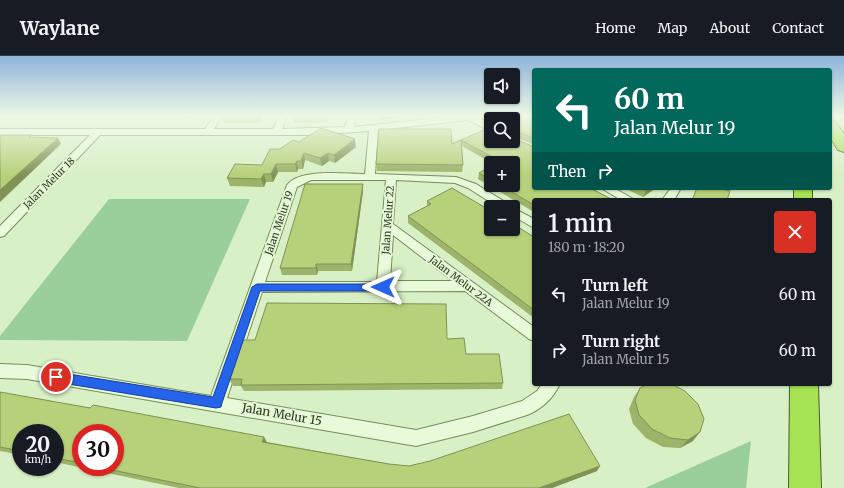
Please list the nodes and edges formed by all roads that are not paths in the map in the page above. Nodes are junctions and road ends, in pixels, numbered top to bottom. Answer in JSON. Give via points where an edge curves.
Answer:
{"nodes":[{"id":1,"x":95,"y":136,"type":"edge"},
{"id":2,"x":373,"y":136,"type":"edge"},
{"id":3,"x":838,"y":136,"type":"edge"},
{"id":4,"x":844,"y":146,"type":"edge"},
{"id":5,"x":370,"y":177,"type":"junction"},
{"id":6,"x":391,"y":177,"type":"junction"},
{"id":7,"x":610,"y":190,"type":"edge"},
{"id":8,"x":625,"y":198,"type":"edge"},
{"id":9,"x":495,"y":200,"type":"edge"},
{"id":10,"x":520,"y":215,"type":"edge"},
{"id":11,"x":532,"y":223,"type":"edge"},
{"id":12,"x":388,"y":226,"type":"junction"},
{"id":13,"x":0,"y":233,"type":"edge"},
{"id":14,"x":468,"y":286,"type":"junction"},
{"id":15,"x":257,"y":287,"type":"junction"},
{"id":16,"x":383,"y":287,"type":"junction"},
{"id":17,"x":532,"y":334,"type":"edge"},
{"id":18,"x":0,"y":371,"type":"edge"},
{"id":19,"x":550,"y":386,"type":"edge"},
{"id":20,"x":804,"y":386,"type":"edge"},
{"id":21,"x":216,"y":403,"type":"junction"},
{"id":22,"x":805,"y":488,"type":"edge"}],
"edges":[{"from":1,"to":13,"type":"street","name":"Jalan Melur 18"},
{"from":2,"to":5,"type":"street"},
{"from":3,"to":4,"type":"highway"},
{"from":5,"to":6,"type":"street","name":"Jalan Melur 19"},
{"from":5,"to":15,"type":"street","name":"Jalan Melur 19","via":[[310,177],[292,185]]},
{"from":6,"to":9,"type":"street","name":"Jalan Melur 19","via":[[456,180],[472,186]]},
{"from":6,"to":12,"type":"street","name":"Jalan Melur 22"},
{"from":7,"to":8,"type":"street"},
{"from":10,"to":11,"type":"street"},
{"from":12,"to":14,"type":"street","name":"Jalan Melur 22A"},
{"from":12,"to":16,"type":"street","name":"Jalan Melur 22"},
{"from":14,"to":16,"type":"street"},
{"from":14,"to":17,"type":"street","name":"Jalan Melur 22A"},
{"from":15,"to":16,"type":"street"},
{"from":15,"to":21,"type":"street","name":"Jalan Melur 19"},
{"from":18,"to":21,"type":"street","name":"Jalan Melur 15","via":[[27,372]]},
{"from":19,"to":21,"type":"street","name":"Jalan Melur 15","via":[[543,396],[527,407],[474,424],[416,438]]},
{"from":20,"to":22,"type":"highway"}]}
